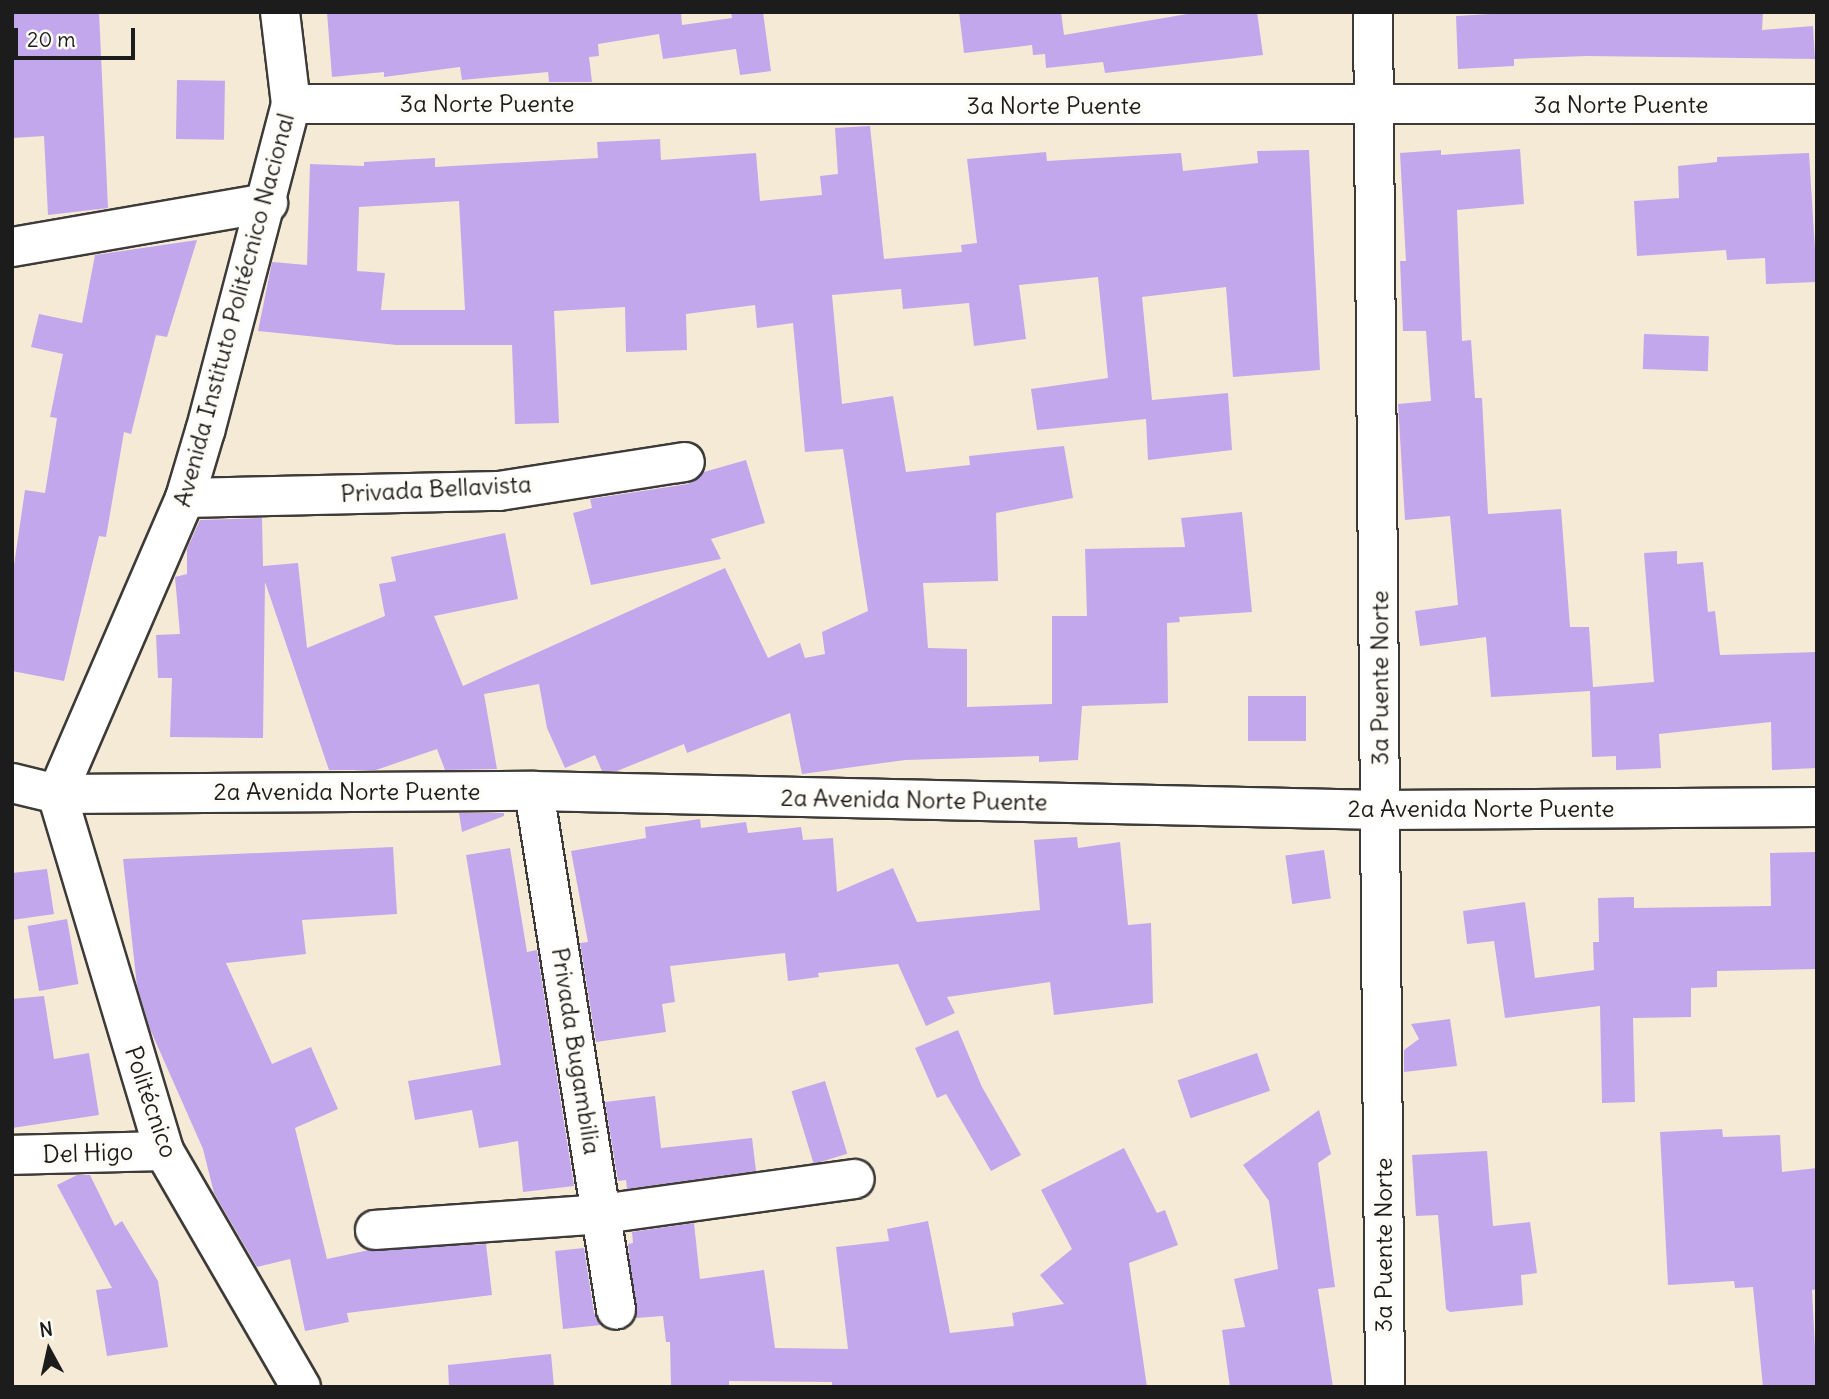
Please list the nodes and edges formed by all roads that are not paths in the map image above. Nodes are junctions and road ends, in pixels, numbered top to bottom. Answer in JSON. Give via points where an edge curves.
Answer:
{"nodes":[{"id":1,"x":280,"y":12,"type":"edge"},
{"id":2,"x":1373,"y":12,"type":"edge"},
{"id":3,"x":291,"y":104,"type":"junction"},
{"id":4,"x":1817,"y":104,"type":"edge"},
{"id":5,"x":1375,"y":107,"type":"junction"},
{"id":6,"x":268,"y":203,"type":"junction"},
{"id":7,"x":12,"y":247,"type":"edge"},
{"id":8,"x":685,"y":462,"type":"dead end"},
{"id":9,"x":185,"y":498,"type":"junction"},
{"id":10,"x":12,"y":783,"type":"edge"},
{"id":11,"x":534,"y":791,"type":"junction"},
{"id":12,"x":57,"y":794,"type":"junction"},
{"id":13,"x":1817,"y":807,"type":"edge"},
{"id":14,"x":1381,"y":810,"type":"junction"},
{"id":15,"x":164,"y":1151,"type":"junction"},
{"id":16,"x":12,"y":1155,"type":"edge"},
{"id":17,"x":855,"y":1180,"type":"dead end"},
{"id":18,"x":602,"y":1214,"type":"junction"},
{"id":19,"x":375,"y":1230,"type":"dead end"},
{"id":20,"x":616,"y":1310,"type":"dead end"},
{"id":21,"x":301,"y":1387,"type":"edge"},
{"id":22,"x":1385,"y":1387,"type":"edge"}],
"edges":[{"from":1,"to":3,"type":"street","name":"Avenida Instituto Politécnico Nacional"},
{"from":2,"to":5,"type":"street","name":"3a Puente Norte"},
{"from":3,"to":5,"type":"street","name":"3a Norte Puente"},
{"from":3,"to":6,"type":"street","name":"Avenida Instituto Politécnico Nacional"},
{"from":4,"to":5,"type":"street","name":"3a Norte Puente"},
{"from":5,"to":14,"type":"street","name":"3a Puente Norte"},
{"from":6,"to":7,"type":"street"},
{"from":6,"to":9,"type":"street","name":"Avenida Instituto Politécnico Nacional"},
{"from":8,"to":9,"type":"street","name":"Privada Bellavista","via":[[499,491]]},
{"from":9,"to":12,"type":"street","name":"Avenida Instituto Politécnico Nacional"},
{"from":10,"to":12,"type":"street","name":"2a Avenida Norte Puente"},
{"from":11,"to":12,"type":"street","name":"2a Avenida Norte Puente"},
{"from":11,"to":14,"type":"street","name":"2a Avenida Norte Puente"},
{"from":11,"to":18,"type":"street","name":"Privada Bugambilia"},
{"from":12,"to":15,"type":"street","name":"Politécnico"},
{"from":13,"to":14,"type":"street","name":"2a Avenida Norte Puente"},
{"from":14,"to":22,"type":"street","name":"3a Puente Norte"},
{"from":15,"to":16,"type":"street","name":"Del Higo"},
{"from":15,"to":21,"type":"street","name":"Politécnico"},
{"from":17,"to":18,"type":"street"},
{"from":18,"to":19,"type":"street"},
{"from":18,"to":20,"type":"street","name":"Privada Bugambilia"}]}
